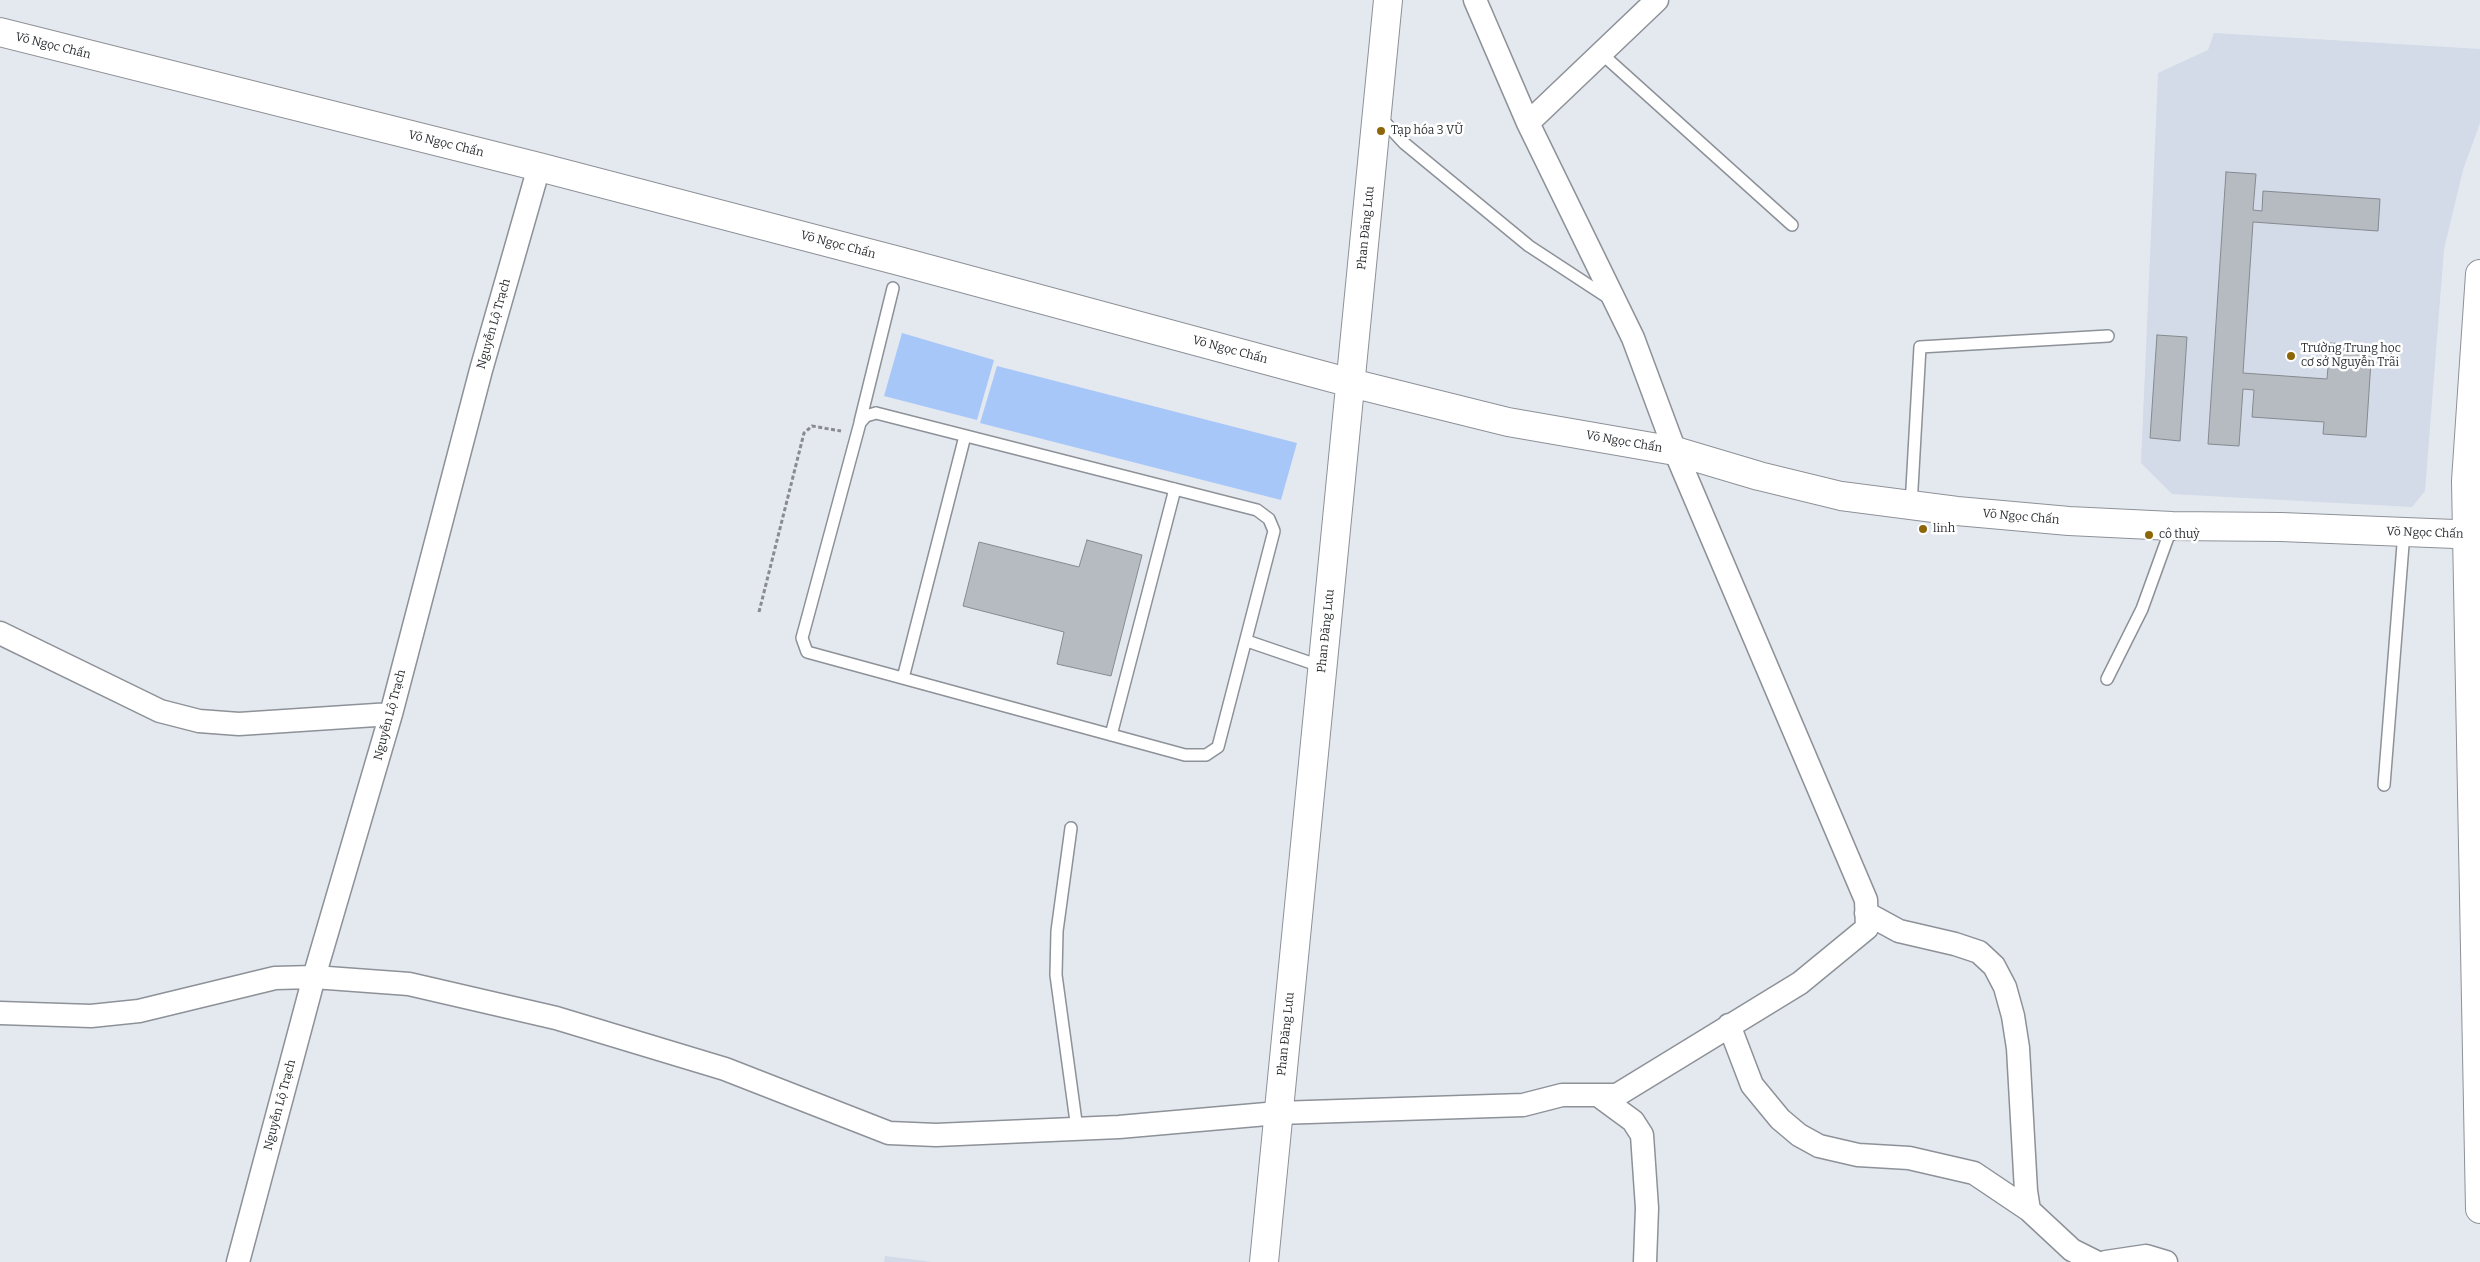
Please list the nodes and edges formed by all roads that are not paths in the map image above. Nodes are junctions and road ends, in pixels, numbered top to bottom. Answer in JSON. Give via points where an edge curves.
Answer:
{"nodes":[{"id":1,"x":1388,"y":0,"type":"edge"},
{"id":2,"x":1475,"y":0,"type":"edge"},
{"id":3,"x":1654,"y":1,"type":"edge"},
{"id":4,"x":0,"y":32,"type":"edge"},
{"id":5,"x":1602,"y":54,"type":"junction"},
{"id":6,"x":1377,"y":114,"type":"junction"},
{"id":7,"x":1528,"y":123,"type":"junction"},
{"id":8,"x":539,"y":167,"type":"junction"},
{"id":9,"x":1792,"y":225,"type":"dead end"},
{"id":10,"x":2480,"y":274,"type":"edge"},
{"id":11,"x":893,"y":288,"type":"dead end"},
{"id":12,"x":1616,"y":302,"type":"junction"},
{"id":13,"x":2108,"y":336,"type":"dead end"},
{"id":14,"x":1351,"y":383,"type":"junction"},
{"id":15,"x":860,"y":424,"type":"junction"},
{"id":16,"x":966,"y":436,"type":"junction"},
{"id":17,"x":1675,"y":451,"type":"junction"},
{"id":18,"x":1175,"y":489,"type":"junction"},
{"id":19,"x":1912,"y":506,"type":"junction"},
{"id":20,"x":2172,"y":526,"type":"junction"},
{"id":21,"x":2404,"y":532,"type":"junction"},
{"id":22,"x":2473,"y":535,"type":"edge"},
{"id":23,"x":0,"y":633,"type":"edge"},
{"id":24,"x":1247,"y":641,"type":"junction"},
{"id":25,"x":1323,"y":667,"type":"junction"},
{"id":26,"x":904,"y":678,"type":"junction"},
{"id":27,"x":2107,"y":679,"type":"dead end"},
{"id":28,"x":391,"y":714,"type":"junction"},
{"id":29,"x":1111,"y":735,"type":"junction"},
{"id":30,"x":2384,"y":785,"type":"dead end"},
{"id":31,"x":1072,"y":828,"type":"dead end"},
{"id":32,"x":2477,"y":865,"type":"edge"},
{"id":33,"x":1866,"y":913,"type":"junction"},
{"id":34,"x":314,"y":977,"type":"junction"},
{"id":35,"x":0,"y":1013,"type":"edge"},
{"id":36,"x":1729,"y":1025,"type":"junction"},
{"id":37,"x":1599,"y":1096,"type":"junction"},
{"id":38,"x":1278,"y":1113,"type":"junction"},
{"id":39,"x":1077,"y":1129,"type":"junction"},
{"id":40,"x":2480,"y":1209,"type":"edge"},
{"id":41,"x":2029,"y":1210,"type":"junction"},
{"id":42,"x":238,"y":1262,"type":"edge"},
{"id":43,"x":1264,"y":1262,"type":"edge"},
{"id":44,"x":1645,"y":1262,"type":"edge"},
{"id":45,"x":2096,"y":1262,"type":"edge"},
{"id":46,"x":2106,"y":1262,"type":"edge"},
{"id":47,"x":2166,"y":1262,"type":"edge"}],
"edges":[{"from":1,"to":6,"type":"street","name":"Phan Đăng Lưu"},
{"from":2,"to":7,"type":"street"},
{"from":3,"to":5,"type":"street"},
{"from":4,"to":8,"type":"street","name":"Võ Ngọc Chấn"},
{"from":5,"to":7,"type":"street"},
{"from":5,"to":9,"type":"lane"},
{"from":6,"to":12,"type":"lane","via":[[1404,144],[1529,246]]},
{"from":6,"to":14,"type":"street","name":"Phan Đăng Lưu"},
{"from":7,"to":12,"type":"street"},
{"from":8,"to":14,"type":"street","name":"Võ Ngọc Chấn","via":[[1065,304]]},
{"from":8,"to":28,"type":"street","name":"Nguyễn Lộ Trạch","via":[[481,370]]},
{"from":10,"to":22,"type":"street","via":[[2466,481]]},
{"from":11,"to":15,"type":"lane"},
{"from":12,"to":17,"type":"street","via":[[1633,338]]},
{"from":13,"to":19,"type":"lane","via":[[1920,347]]},
{"from":14,"to":17,"type":"street","name":"Võ Ngọc Chấn","via":[[1508,422]]},
{"from":14,"to":25,"type":"street","name":"Phan Đăng Lưu"},
{"from":15,"to":16,"type":"lane","via":[[866,416],[876,413]]},
{"from":15,"to":26,"type":"lane","via":[[802,638],[807,652]]},
{"from":16,"to":18,"type":"lane"},
{"from":16,"to":26,"type":"lane"},
{"from":17,"to":19,"type":"street","name":"Võ Ngọc Chấn","via":[[1841,496]]},
{"from":17,"to":33,"type":"street","via":[[1866,900]]},
{"from":18,"to":24,"type":"lane","via":[[1258,510],[1269,519],[1274,531]]},
{"from":18,"to":29,"type":"lane"},
{"from":19,"to":20,"type":"street","name":"Võ Ngọc Chấn","via":[[2069,521]]},
{"from":20,"to":21,"type":"street","name":"Võ Ngọc Chấn"},
{"from":20,"to":27,"type":"lane","via":[[2142,609]]},
{"from":21,"to":22,"type":"street","name":"Võ Ngọc Chấn"},
{"from":21,"to":30,"type":"lane"},
{"from":22,"to":32,"type":"street"},
{"from":23,"to":28,"type":"street","via":[[160,710],[200,721],[239,724]]},
{"from":24,"to":25,"type":"lane"},
{"from":24,"to":29,"type":"lane","via":[[1218,747],[1206,755],[1185,755]]},
{"from":25,"to":38,"type":"street","name":"Phan Đăng Lưu"},
{"from":26,"to":29,"type":"lane"},
{"from":28,"to":34,"type":"street","name":"Nguyễn Lộ Trạch"},
{"from":31,"to":39,"type":"lane","via":[[1057,931],[1056,975]]},
{"from":32,"to":40,"type":"street"},
{"from":33,"to":36,"type":"street","via":[[1867,928],[1800,983]]},
{"from":33,"to":41,"type":"street","via":[[1899,931],[1979,952],[1994,966],[2005,987],[2018,1048]]},
{"from":34,"to":35,"type":"street","via":[[264,979],[139,1011],[91,1016]]},
{"from":34,"to":39,"type":"street","via":[[409,984],[556,1018],[725,1068],[889,1133],[936,1135]]},
{"from":34,"to":42,"type":"street","name":"Nguyễn Lộ Trạch"},
{"from":36,"to":37,"type":"street","via":[[1617,1095]]},
{"from":36,"to":41,"type":"street","via":[[1752,1085],[1780,1119],[1799,1135],[1819,1146],[1858,1155],[1910,1158],[1974,1173]]},
{"from":37,"to":38,"type":"street","via":[[1562,1095],[1523,1105]]},
{"from":37,"to":44,"type":"street","via":[[1634,1121],[1642,1135]]},
{"from":38,"to":39,"type":"street"},
{"from":38,"to":43,"type":"street","name":"Phan Đăng Lưu"},
{"from":41,"to":45,"type":"street","via":[[2072,1250]]},
{"from":46,"to":47,"type":"street","via":[[2146,1256]]}]}
